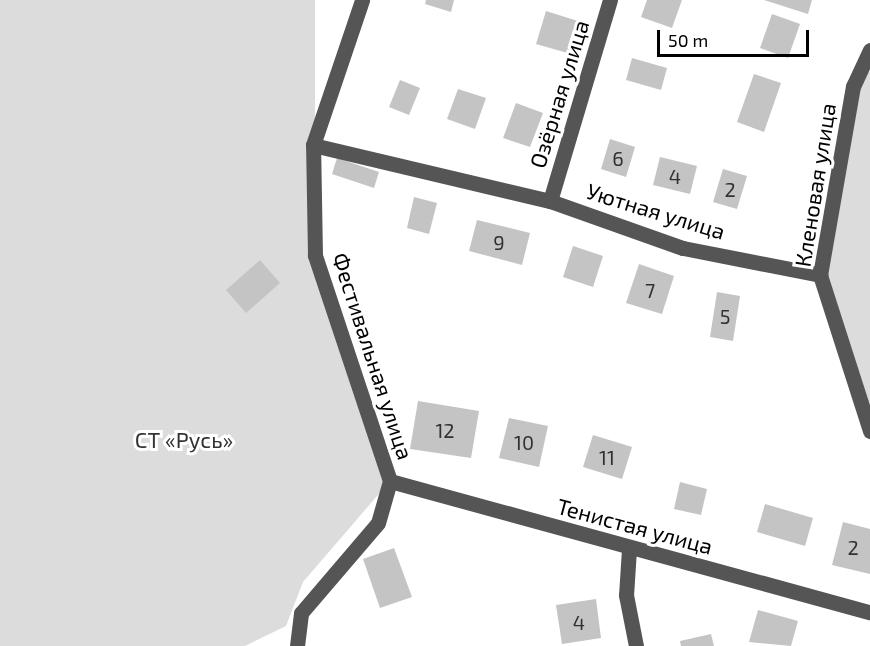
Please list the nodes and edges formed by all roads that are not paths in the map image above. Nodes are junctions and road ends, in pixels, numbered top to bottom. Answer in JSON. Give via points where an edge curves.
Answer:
{"nodes":[{"id":1,"x":362,"y":0,"type":"edge"},
{"id":2,"x":610,"y":0,"type":"edge"},
{"id":3,"x":870,"y":50,"type":"edge"},
{"id":4,"x":313,"y":145,"type":"junction"},
{"id":5,"x":550,"y":201,"type":"junction"},
{"id":6,"x":820,"y":275,"type":"junction"},
{"id":7,"x":870,"y":431,"type":"edge"},
{"id":8,"x":390,"y":481,"type":"junction"},
{"id":9,"x":629,"y":549,"type":"junction"},
{"id":10,"x":870,"y":612,"type":"edge"},
{"id":11,"x":297,"y":646,"type":"edge"},
{"id":12,"x":636,"y":646,"type":"edge"}],
"edges":[{"from":1,"to":4,"type":"street","name":"Фестивальная улица"},
{"from":2,"to":5,"type":"street","name":"Озёрная улица"},
{"from":3,"to":6,"type":"street","name":"Кленовая улица","via":[[854,86]]},
{"from":4,"to":5,"type":"street","name":"Уютная улица"},
{"from":4,"to":8,"type":"street","name":"Фестивальная улица","via":[[315,255]]},
{"from":5,"to":6,"type":"street","name":"Уютная улица","via":[[683,248]]},
{"from":6,"to":7,"type":"street","name":"Кленовая улица"},
{"from":8,"to":9,"type":"street","name":"Тенистая улица"},
{"from":8,"to":11,"type":"street","via":[[378,523],[301,613]]},
{"from":9,"to":10,"type":"street","name":"Тенистая улица"},
{"from":9,"to":12,"type":"street","via":[[626,595]]}]}
